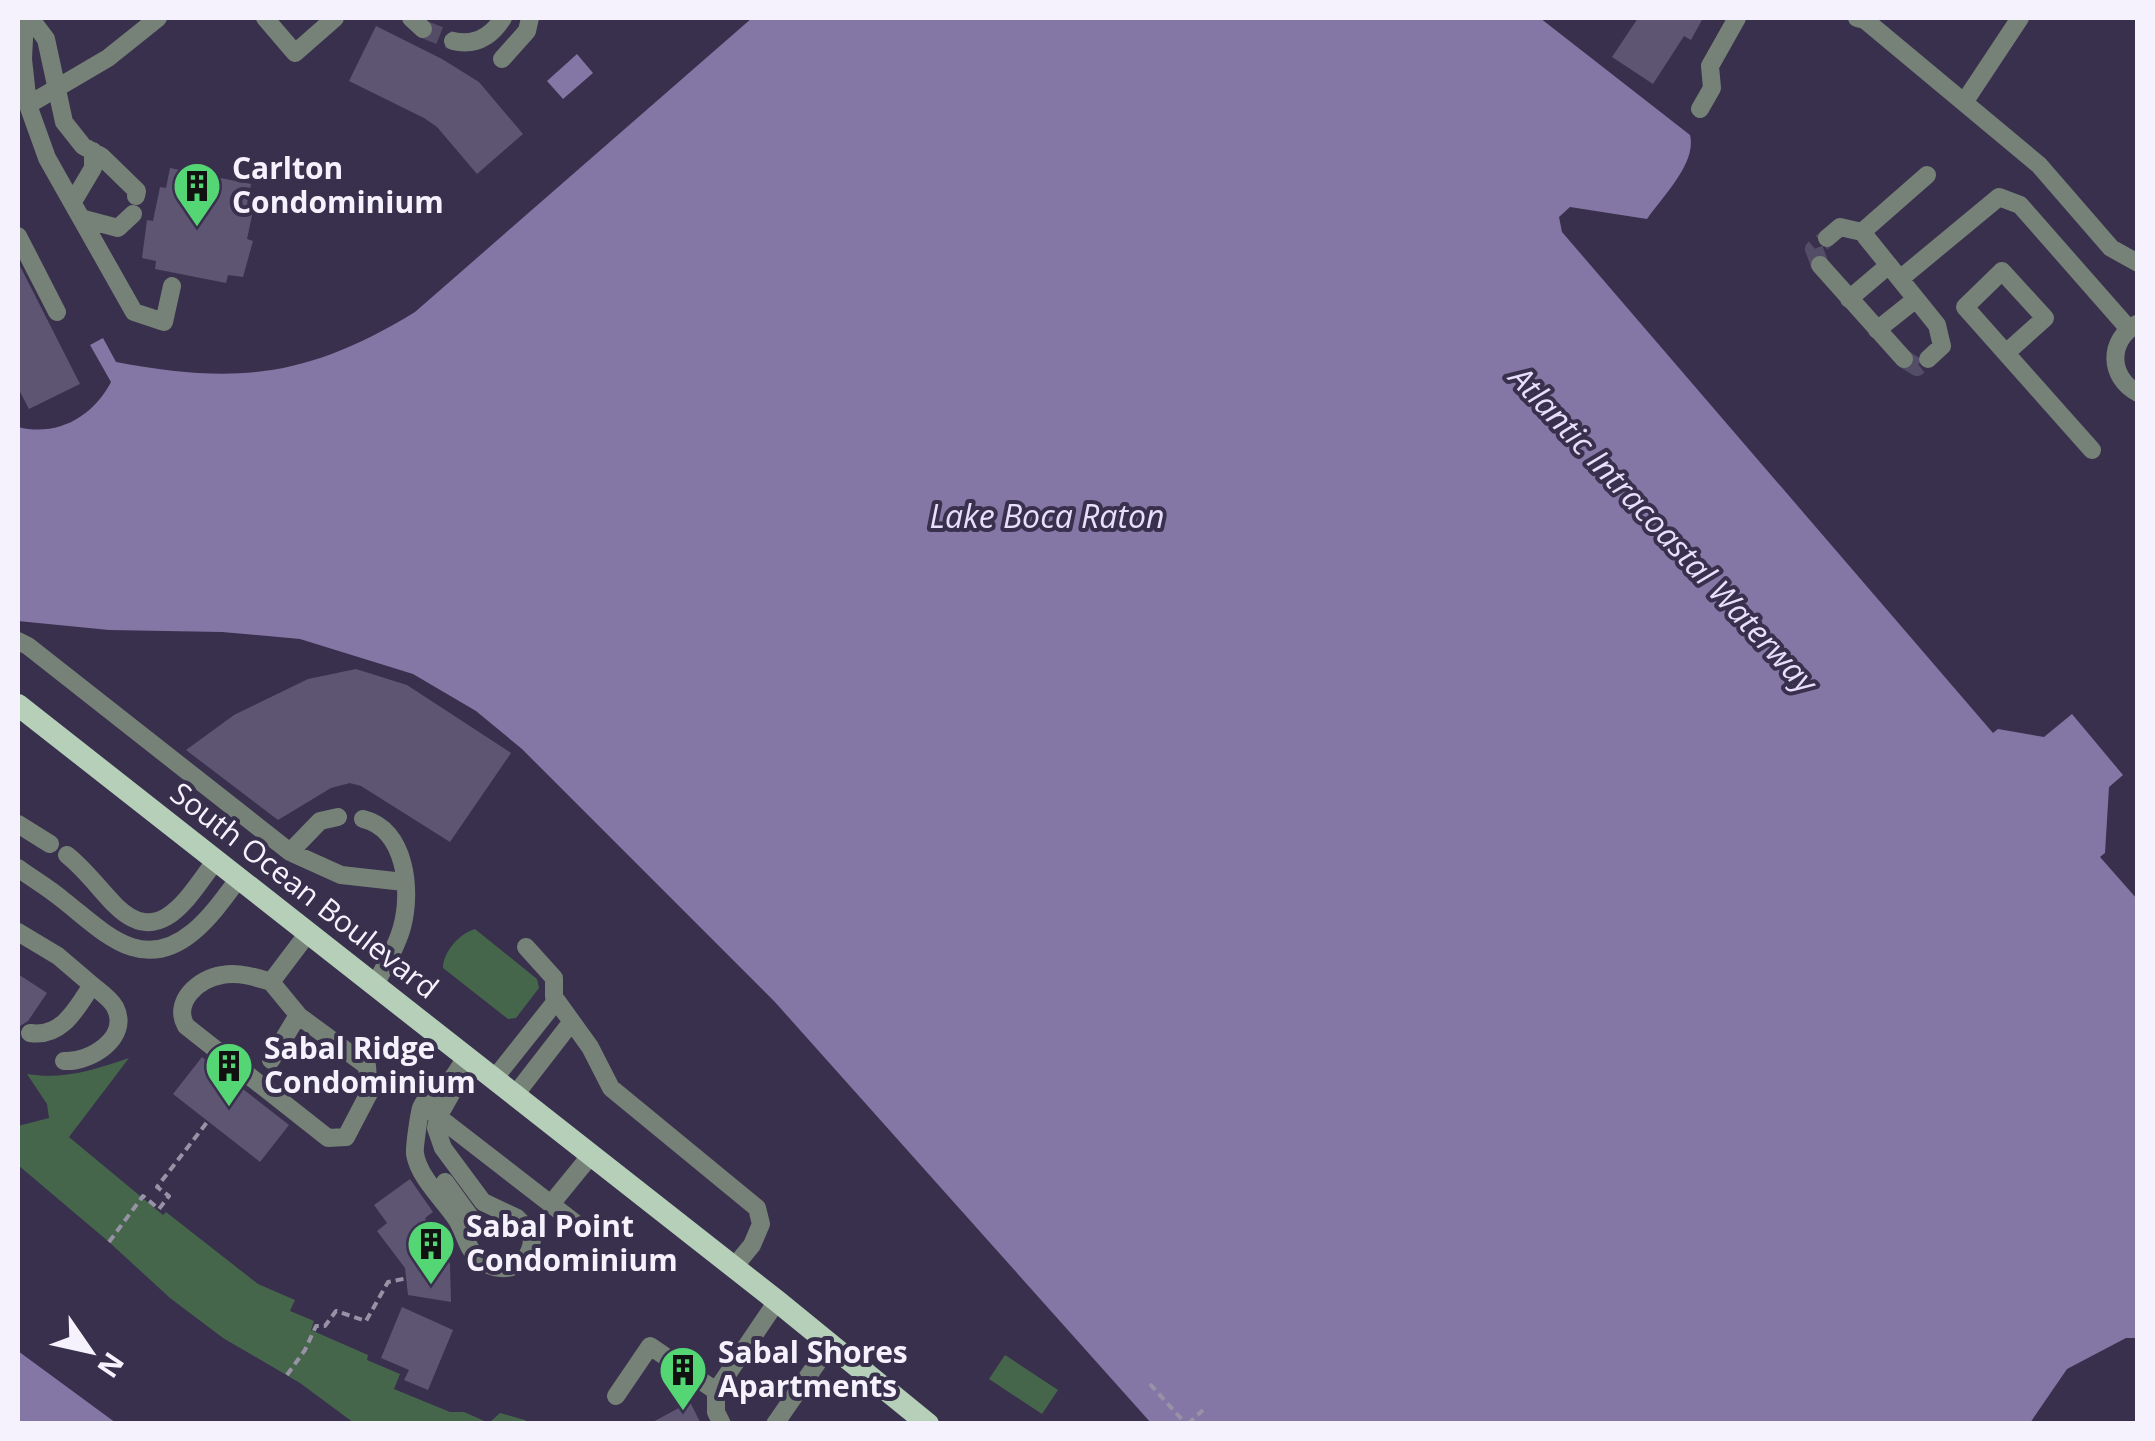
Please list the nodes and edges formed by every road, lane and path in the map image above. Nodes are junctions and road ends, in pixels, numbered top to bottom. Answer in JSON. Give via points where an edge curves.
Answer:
{"nodes":[{"id":1,"x":28,"y":18,"type":"edge"},
{"id":2,"x":158,"y":18,"type":"edge"},
{"id":3,"x":265,"y":18,"type":"edge"},
{"id":4,"x":335,"y":18,"type":"edge"},
{"id":5,"x":503,"y":18,"type":"edge"},
{"id":6,"x":530,"y":18,"type":"edge"},
{"id":7,"x":1737,"y":18,"type":"edge"},
{"id":8,"x":1856,"y":18,"type":"edge"},
{"id":9,"x":2020,"y":18,"type":"edge"},
{"id":10,"x":452,"y":41,"type":"tunnel mouth"},
{"id":11,"x":502,"y":59,"type":"dead end"},
{"id":12,"x":56,"y":92,"type":"junction"},
{"id":13,"x":1965,"y":100,"type":"junction"},
{"id":14,"x":28,"y":105,"type":"junction"},
{"id":15,"x":1700,"y":109,"type":"dead end"},
{"id":16,"x":93,"y":151,"type":"junction"},
{"id":17,"x":1927,"y":175,"type":"dead end"},
{"id":18,"x":74,"y":200,"type":"junction"},
{"id":19,"x":84,"y":220,"type":"junction"},
{"id":20,"x":1862,"y":232,"type":"junction"},
{"id":21,"x":18,"y":236,"type":"edge"},
{"id":22,"x":1827,"y":238,"type":"dead end"},
{"id":23,"x":2138,"y":263,"type":"edge"},
{"id":24,"x":1820,"y":265,"type":"dead end"},
{"id":25,"x":1894,"y":272,"type":"junction"},
{"id":26,"x":172,"y":286,"type":"dead end"},
{"id":27,"x":1849,"y":298,"type":"junction"},
{"id":28,"x":1916,"y":299,"type":"junction"},
{"id":29,"x":1965,"y":307,"type":"junction"},
{"id":30,"x":57,"y":312,"type":"dead end"},
{"id":31,"x":1938,"y":325,"type":"junction"},
{"id":32,"x":2133,"y":326,"type":"edge"},
{"id":33,"x":1877,"y":330,"type":"junction"},
{"id":34,"x":2006,"y":353,"type":"junction"},
{"id":35,"x":1928,"y":358,"type":"dead end"},
{"id":36,"x":1904,"y":359,"type":"dead end"},
{"id":37,"x":2138,"y":393,"type":"edge"},
{"id":38,"x":2092,"y":450,"type":"dead end"},
{"id":39,"x":23,"y":643,"type":"edge"},
{"id":40,"x":18,"y":706,"type":"edge"},
{"id":41,"x":338,"y":817,"type":"dead end"},
{"id":42,"x":363,"y":820,"type":"dead end"},
{"id":43,"x":21,"y":832,"type":"edge"},
{"id":44,"x":50,"y":844,"type":"dead end"},
{"id":45,"x":290,"y":852,"type":"junction"},
{"id":46,"x":66,"y":855,"type":"dead end"},
{"id":47,"x":216,"y":860,"type":"junction"},
{"id":48,"x":18,"y":868,"type":"edge"},
{"id":49,"x":88,"y":874,"type":"junction"},
{"id":50,"x":239,"y":878,"type":"junction"},
{"id":51,"x":404,"y":882,"type":"junction"},
{"id":52,"x":62,"y":899,"type":"junction"},
{"id":53,"x":18,"y":932,"type":"edge"},
{"id":54,"x":308,"y":932,"type":"junction"},
{"id":55,"x":526,"y":948,"type":"dead end"},
{"id":56,"x":271,"y":982,"type":"junction"},
{"id":57,"x":92,"y":985,"type":"junction"},
{"id":58,"x":375,"y":985,"type":"junction"},
{"id":59,"x":556,"y":1001,"type":"junction"},
{"id":60,"x":298,"y":1015,"type":"junction"},
{"id":61,"x":570,"y":1024,"type":"junction"},
{"id":62,"x":30,"y":1033,"type":"dead end"},
{"id":63,"x":466,"y":1057,"type":"junction"},
{"id":64,"x":271,"y":1060,"type":"dead end"},
{"id":65,"x":64,"y":1061,"type":"dead end"},
{"id":66,"x":494,"y":1079,"type":"junction"},
{"id":67,"x":515,"y":1095,"type":"junction"},
{"id":68,"x":432,"y":1117,"type":"junction"},
{"id":69,"x":208,"y":1122,"type":"dead end"},
{"id":70,"x":592,"y":1155,"type":"junction"},
{"id":71,"x":551,"y":1204,"type":"junction"},
{"id":72,"x":506,"y":1214,"type":"junction"},
{"id":73,"x":473,"y":1215,"type":"junction"},
{"id":74,"x":574,"y":1222,"type":"dead end"},
{"id":75,"x":466,"y":1240,"type":"junction"},
{"id":76,"x":109,"y":1242,"type":"dead end"},
{"id":77,"x":734,"y":1267,"type":"junction"},
{"id":78,"x":408,"y":1278,"type":"dead end"},
{"id":79,"x":777,"y":1301,"type":"junction"},
{"id":80,"x":831,"y":1343,"type":"junction"},
{"id":81,"x":286,"y":1375,"type":"dead end"},
{"id":82,"x":1150,"y":1384,"type":"dead end"},
{"id":83,"x":716,"y":1391,"type":"junction"},
{"id":84,"x":616,"y":1396,"type":"dead end"},
{"id":85,"x":1204,"y":1410,"type":"dead end"},
{"id":86,"x":722,"y":1424,"type":"edge"},
{"id":87,"x":775,"y":1424,"type":"edge"},
{"id":88,"x":928,"y":1424,"type":"edge"},
{"id":89,"x":1187,"y":1424,"type":"edge"}],
"edges":[{"from":1,"to":12,"type":"street","via":[[46,39]]},
{"from":1,"to":14,"type":"street"},
{"from":2,"to":12,"type":"street"},
{"from":3,"to":4,"type":"street","via":[[295,53]]},
{"from":5,"to":10,"type":"street","via":[[482,40]]},
{"from":6,"to":11,"type":"street"},
{"from":7,"to":15,"type":"street","via":[[1710,66],[1712,88]]},
{"from":8,"to":13,"type":"street"},
{"from":9,"to":13,"type":"street"},
{"from":12,"to":14,"type":"street"},
{"from":12,"to":16,"type":"street","via":[[64,122]]},
{"from":13,"to":23,"type":"street","via":[[2039,165],[2111,248]]},
{"from":14,"to":18,"type":"street","via":[[47,158]]},
{"from":16,"to":18,"type":"street","via":[[94,168]]},
{"from":16,"to":19,"type":"street","via":[[136,191],[118,228]]},
{"from":17,"to":20,"type":"street"},
{"from":18,"to":19,"type":"street"},
{"from":19,"to":26,"type":"street","via":[[134,312],[164,322]]},
{"from":20,"to":22,"type":"street","via":[[1840,227]]},
{"from":20,"to":25,"type":"street"},
{"from":21,"to":30,"type":"street"},
{"from":24,"to":27,"type":"street"},
{"from":25,"to":27,"type":"street"},
{"from":25,"to":28,"type":"street"},
{"from":25,"to":32,"type":"street","via":[[1999,197],[2020,205]]},
{"from":27,"to":33,"type":"street"},
{"from":28,"to":31,"type":"street"},
{"from":28,"to":33,"type":"street"},
{"from":29,"to":31,"type":"street"},
{"from":29,"to":34,"type":"street"},
{"from":29,"to":34,"type":"street","via":[[2002,271],[2045,318]]},
{"from":31,"to":35,"type":"street","via":[[1942,346]]},
{"from":32,"to":37,"type":"street","via":[[2114,361],[2124,383]]},
{"from":33,"to":36,"type":"street"},
{"from":34,"to":38,"type":"street"},
{"from":39,"to":45,"type":"street"},
{"from":40,"to":47,"type":"main road","name":"South Ocean Boulevard"},
{"from":41,"to":45,"type":"street","via":[[320,821]]},
{"from":42,"to":51,"type":"street","via":[[384,827],[400,849]]},
{"from":43,"to":44,"type":"street"},
{"from":45,"to":51,"type":"street","via":[[341,875]]},
{"from":46,"to":49,"type":"street"},
{"from":47,"to":49,"type":"street","via":[[158,923],[127,915]]},
{"from":47,"to":50,"type":"main road","name":"South Ocean Boulevard"},
{"from":48,"to":52,"type":"street"},
{"from":49,"to":52,"type":"street"},
{"from":50,"to":52,"type":"street","via":[[190,935],[155,949],[123,946]]},
{"from":50,"to":54,"type":"main road","name":"South Ocean Boulevard"},
{"from":51,"to":58,"type":"street","via":[[402,926]]},
{"from":53,"to":57,"type":"street"},
{"from":54,"to":56,"type":"street"},
{"from":54,"to":58,"type":"main road","name":"South Ocean Boulevard"},
{"from":55,"to":59,"type":"street","via":[[554,978]]},
{"from":56,"to":60,"type":"street"},
{"from":56,"to":60,"type":"street","via":[[246,975],[204,980],[181,1006],[180,1017],[328,1138],[346,1137],[369,1093],[367,1066]]},
{"from":57,"to":62,"type":"street","via":[[60,1027]]},
{"from":57,"to":65,"type":"street","via":[[113,1003],[117,1026],[92,1057]]},
{"from":58,"to":63,"type":"main road","name":"South Ocean Boulevard"},
{"from":59,"to":61,"type":"street"},
{"from":59,"to":66,"type":"street"},
{"from":60,"to":64,"type":"street"},
{"from":61,"to":67,"type":"street"},
{"from":61,"to":77,"type":"street","via":[[612,1088],[757,1208],[762,1224]]},
{"from":63,"to":66,"type":"main road","name":"South Ocean Boulevard"},
{"from":63,"to":68,"type":"street","via":[[450,1081],[438,1086]]},
{"from":66,"to":67,"type":"main road","name":"South Ocean Boulevard"},
{"from":67,"to":70,"type":"main road","name":"South Ocean Boulevard"},
{"from":68,"to":71,"type":"street"},
{"from":68,"to":73,"type":"street"},
{"from":68,"to":73,"type":"street","via":[[420,1110],[414,1151],[420,1168]]},
{"from":69,"to":76,"type":"path","via":[[156,1187],[169,1196],[159,1208],[143,1197]]},
{"from":70,"to":71,"type":"street"},
{"from":70,"to":77,"type":"main road","name":"South Ocean Boulevard"},
{"from":71,"to":74,"type":"street"},
{"from":72,"to":73,"type":"street"},
{"from":72,"to":75,"type":"street"},
{"from":72,"to":75,"type":"street","via":[[532,1234],[533,1248],[524,1260],[494,1268],[476,1258]]},
{"from":73,"to":75,"type":"street"},
{"from":77,"to":79,"type":"main road","name":"South Ocean Boulevard"},
{"from":78,"to":81,"type":"path","via":[[388,1282],[366,1321],[336,1311],[325,1326],[316,1326]]},
{"from":79,"to":80,"type":"main road","name":"South Ocean Boulevard"},
{"from":79,"to":83,"type":"street"},
{"from":80,"to":87,"type":"street"},
{"from":80,"to":88,"type":"main road","name":"South Ocean Boulevard"},
{"from":82,"to":89,"type":"path"},
{"from":83,"to":84,"type":"street","via":[[650,1346]]},
{"from":83,"to":86,"type":"street"},
{"from":85,"to":89,"type":"path"}]}
